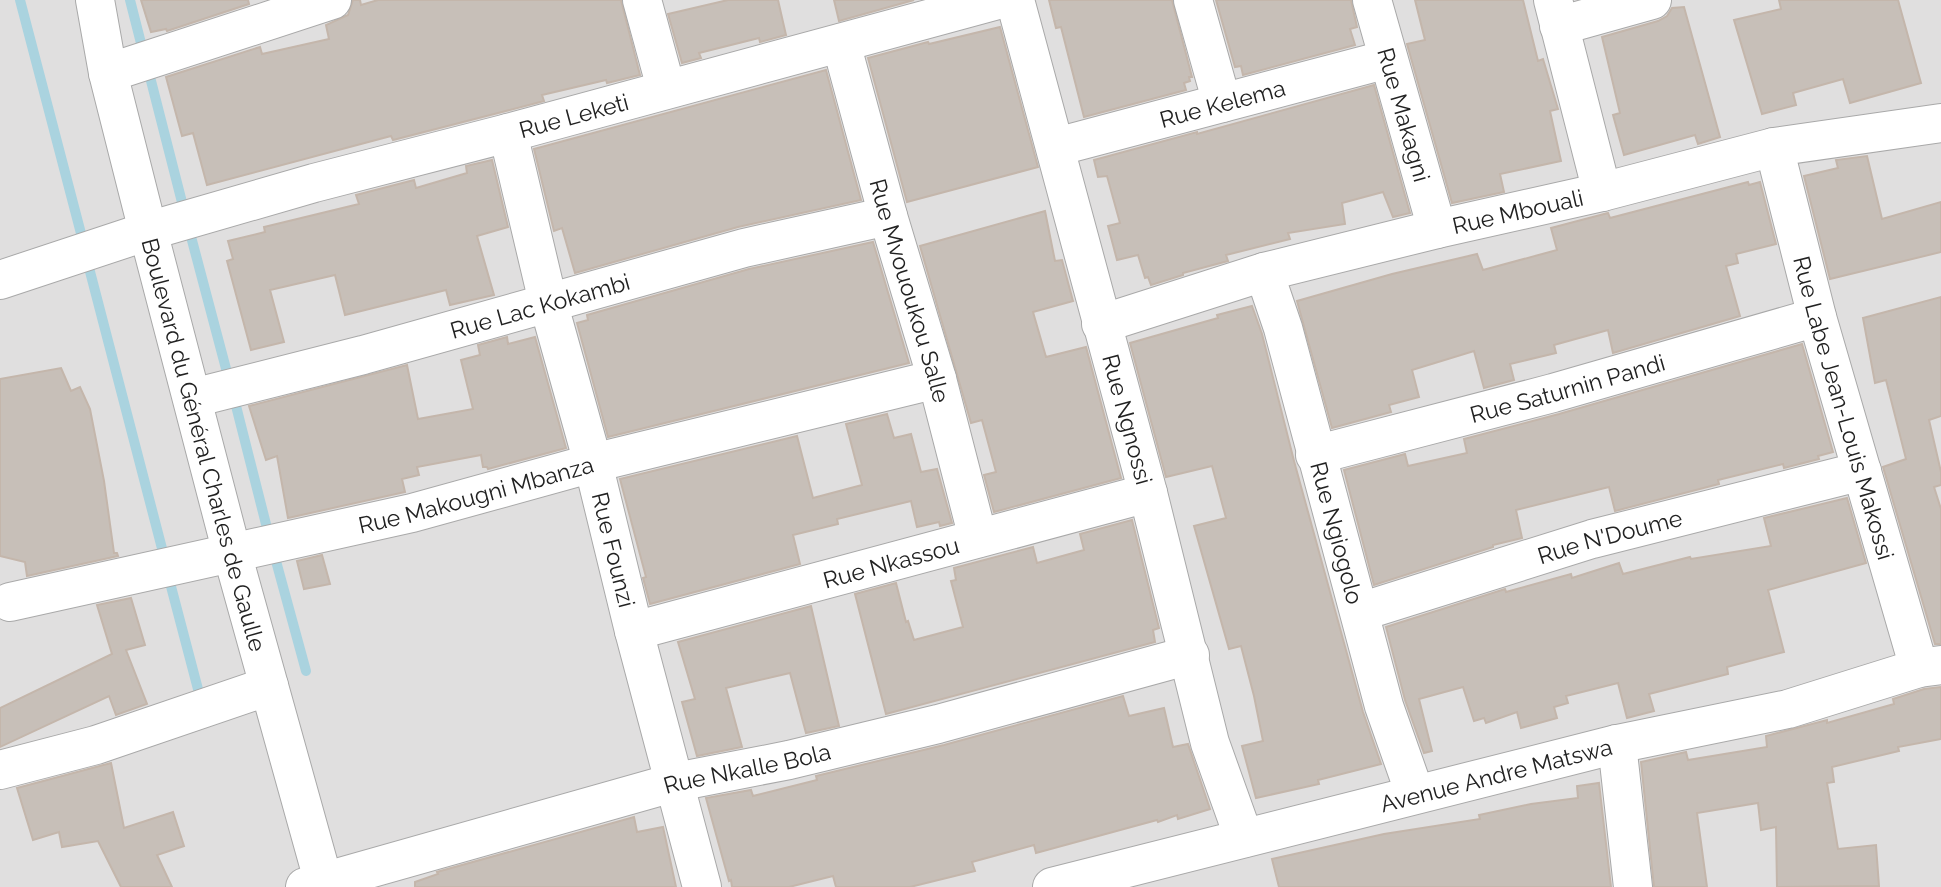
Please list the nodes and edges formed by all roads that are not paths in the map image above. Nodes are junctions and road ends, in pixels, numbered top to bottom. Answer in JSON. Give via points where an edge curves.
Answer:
{"nodes":[{"id":1,"x":95,"y":0,"type":"edge"},
{"id":2,"x":998,"y":0,"type":"edge"},
{"id":3,"x":1015,"y":0,"type":"edge"},
{"id":4,"x":1193,"y":0,"type":"edge"},
{"id":5,"x":1372,"y":0,"type":"edge"},
{"id":6,"x":1652,"y":0,"type":"edge"},
{"id":7,"x":649,"y":2,"type":"edge"},
{"id":8,"x":309,"y":3,"type":"edge"},
{"id":9,"x":1556,"y":13,"type":"edge"},
{"id":10,"x":841,"y":43,"type":"junction"},
{"id":11,"x":1388,"y":59,"type":"junction"},
{"id":12,"x":108,"y":73,"type":"junction"},
{"id":13,"x":666,"y":88,"type":"junction"},
{"id":14,"x":1222,"y":103,"type":"junction"},
{"id":15,"x":1941,"y":123,"type":"edge"},
{"id":16,"x":508,"y":133,"type":"junction"},
{"id":17,"x":1056,"y":147,"type":"junction"},
{"id":18,"x":1774,"y":147,"type":"junction"},
{"id":19,"x":1602,"y":192,"type":"junction"},
{"id":20,"x":888,"y":216,"type":"junction"},
{"id":21,"x":1437,"y":229,"type":"junction"},
{"id":22,"x":148,"y":231,"type":"junction"},
{"id":23,"x":1264,"y":272,"type":"junction"},
{"id":24,"x":0,"y":280,"type":"edge"},
{"id":25,"x":548,"y":302,"type":"junction"},
{"id":26,"x":1816,"y":317,"type":"junction"},
{"id":27,"x":1101,"y":324,"type":"junction"},
{"id":28,"x":937,"y":379,"type":"junction"},
{"id":29,"x":193,"y":398,"type":"junction"},
{"id":30,"x":1315,"y":455,"type":"junction"},
{"id":31,"x":593,"y":463,"type":"junction"},
{"id":32,"x":1862,"y":471,"type":"junction"},
{"id":33,"x":1148,"y":493,"type":"junction"},
{"id":34,"x":978,"y":538,"type":"junction"},
{"id":35,"x":232,"y":553,"type":"junction"},
{"id":36,"x":10,"y":602,"type":"dead end"},
{"id":37,"x":1360,"y":612,"type":"junction"},
{"id":38,"x":634,"y":631,"type":"junction"},
{"id":39,"x":1190,"y":655,"type":"junction"},
{"id":40,"x":1930,"y":666,"type":"edge"},
{"id":41,"x":269,"y":686,"type":"junction"},
{"id":42,"x":1617,"y":744,"type":"junction"},
{"id":43,"x":0,"y":769,"type":"edge"},
{"id":44,"x":676,"y":782,"type":"junction"},
{"id":45,"x":1415,"y":794,"type":"junction"},
{"id":46,"x":1244,"y":838,"type":"junction"},
{"id":47,"x":318,"y":885,"type":"edge"},
{"id":48,"x":702,"y":887,"type":"edge"},
{"id":49,"x":1052,"y":887,"type":"edge"},
{"id":50,"x":1633,"y":887,"type":"edge"}],
"edges":[{"from":1,"to":12,"type":"street","name":"Boulevard du Général Charles de Gaulle"},
{"from":2,"to":10,"type":"street","name":"Rue Leketi"},
{"from":3,"to":17,"type":"street","name":"Rue Ngnossi"},
{"from":4,"to":14,"type":"street"},
{"from":5,"to":11,"type":"street","name":"Rue Makagni"},
{"from":6,"to":9,"type":"street"},
{"from":7,"to":13,"type":"street"},
{"from":8,"to":12,"type":"street"},
{"from":9,"to":19,"type":"street"},
{"from":10,"to":13,"type":"street","name":"Rue Leketi"},
{"from":10,"to":20,"type":"street","name":"Rue Mvououkou Salle"},
{"from":11,"to":14,"type":"street","name":"Rue Kelema"},
{"from":11,"to":21,"type":"street","name":"Rue Makagni"},
{"from":12,"to":22,"type":"street","name":"Boulevard du Général Charles de Gaulle"},
{"from":13,"to":16,"type":"street","name":"Rue Leketi"},
{"from":14,"to":17,"type":"street","name":"Rue Kelema"},
{"from":15,"to":18,"type":"street","name":"Rue Mbouali"},
{"from":16,"to":22,"type":"street","name":"Rue Leketi"},
{"from":16,"to":25,"type":"street","name":"Rue Founzi"},
{"from":17,"to":27,"type":"street","name":"Rue Ngnossi"},
{"from":18,"to":19,"type":"street","name":"Rue Mbouali"},
{"from":18,"to":26,"type":"street","name":"Rue Labe Jean-Louis Makossi"},
{"from":19,"to":21,"type":"street","name":"Rue Mbouali"},
{"from":20,"to":25,"type":"street","name":"Rue Lac Kokambi","via":[[744,248]]},
{"from":20,"to":28,"type":"street","name":"Rue Mvououkou Salle"},
{"from":21,"to":23,"type":"street","name":"Rue Mbouali"},
{"from":22,"to":24,"type":"street","name":"Rue Leketi"},
{"from":22,"to":29,"type":"street","name":"Boulevard du Général Charles de Gaulle"},
{"from":23,"to":27,"type":"street","name":"Rue Mbouali"},
{"from":23,"to":30,"type":"street","name":"Rue Ngiogolo"},
{"from":25,"to":29,"type":"street","name":"Rue Lac Kokambi"},
{"from":25,"to":31,"type":"street","name":"Rue Founzi"},
{"from":26,"to":30,"type":"street","name":"Rue Saturnin Pandi"},
{"from":26,"to":32,"type":"street","name":"Rue Labe Jean-Louis Makossi"},
{"from":27,"to":33,"type":"street","name":"Rue Ngnossi"},
{"from":28,"to":31,"type":"street","name":"Rue Makougni Mbanza"},
{"from":28,"to":34,"type":"street","name":"Rue Mvououkou Salle"},
{"from":29,"to":35,"type":"street","name":"Boulevard du Général Charles de Gaulle"},
{"from":30,"to":37,"type":"street","name":"Rue Ngiogolo"},
{"from":31,"to":35,"type":"street","name":"Rue Makougni Mbanza","via":[[412,513]]},
{"from":31,"to":38,"type":"street","name":"Rue Founzi"},
{"from":32,"to":37,"type":"street","name":"Rue N'Doume","via":[[1592,539]]},
{"from":32,"to":40,"type":"street","name":"Rue Labe Jean-Louis Makossi"},
{"from":33,"to":34,"type":"street","name":"Rue Nkassou"},
{"from":33,"to":39,"type":"street","name":"Rue Ngnossi"},
{"from":34,"to":38,"type":"street","name":"Rue Nkassou"},
{"from":35,"to":36,"type":"street","name":"Rue Makougni Mbanza"},
{"from":35,"to":41,"type":"street","name":"Boulevard du Général Charles de Gaulle"},
{"from":37,"to":45,"type":"street","name":"Rue Ngiogolo","via":[[1384,706]]},
{"from":38,"to":44,"type":"street","name":"Rue Founzi"},
{"from":39,"to":44,"type":"street","name":"Rue Nkalle Bola","via":[[938,724]]},
{"from":39,"to":46,"type":"street","name":"Rue Ngnossi","via":[[1210,743]]},
{"from":40,"to":42,"type":"street","name":"Avenue Andre Matswa","via":[[1788,709]]},
{"from":41,"to":43,"type":"street","via":[[96,745]]},
{"from":41,"to":47,"type":"street","name":"Boulevard du Général Charles de Gaulle"},
{"from":42,"to":45,"type":"street","name":"Avenue Andre Matswa"},
{"from":42,"to":50,"type":"street"},
{"from":44,"to":47,"type":"street","name":"Rue Nkalle Bola"},
{"from":44,"to":48,"type":"street","name":"Rue Founzi"},
{"from":45,"to":46,"type":"street","name":"Avenue Andre Matswa"},
{"from":46,"to":49,"type":"street","name":"Avenue Andre Matswa"}]}
